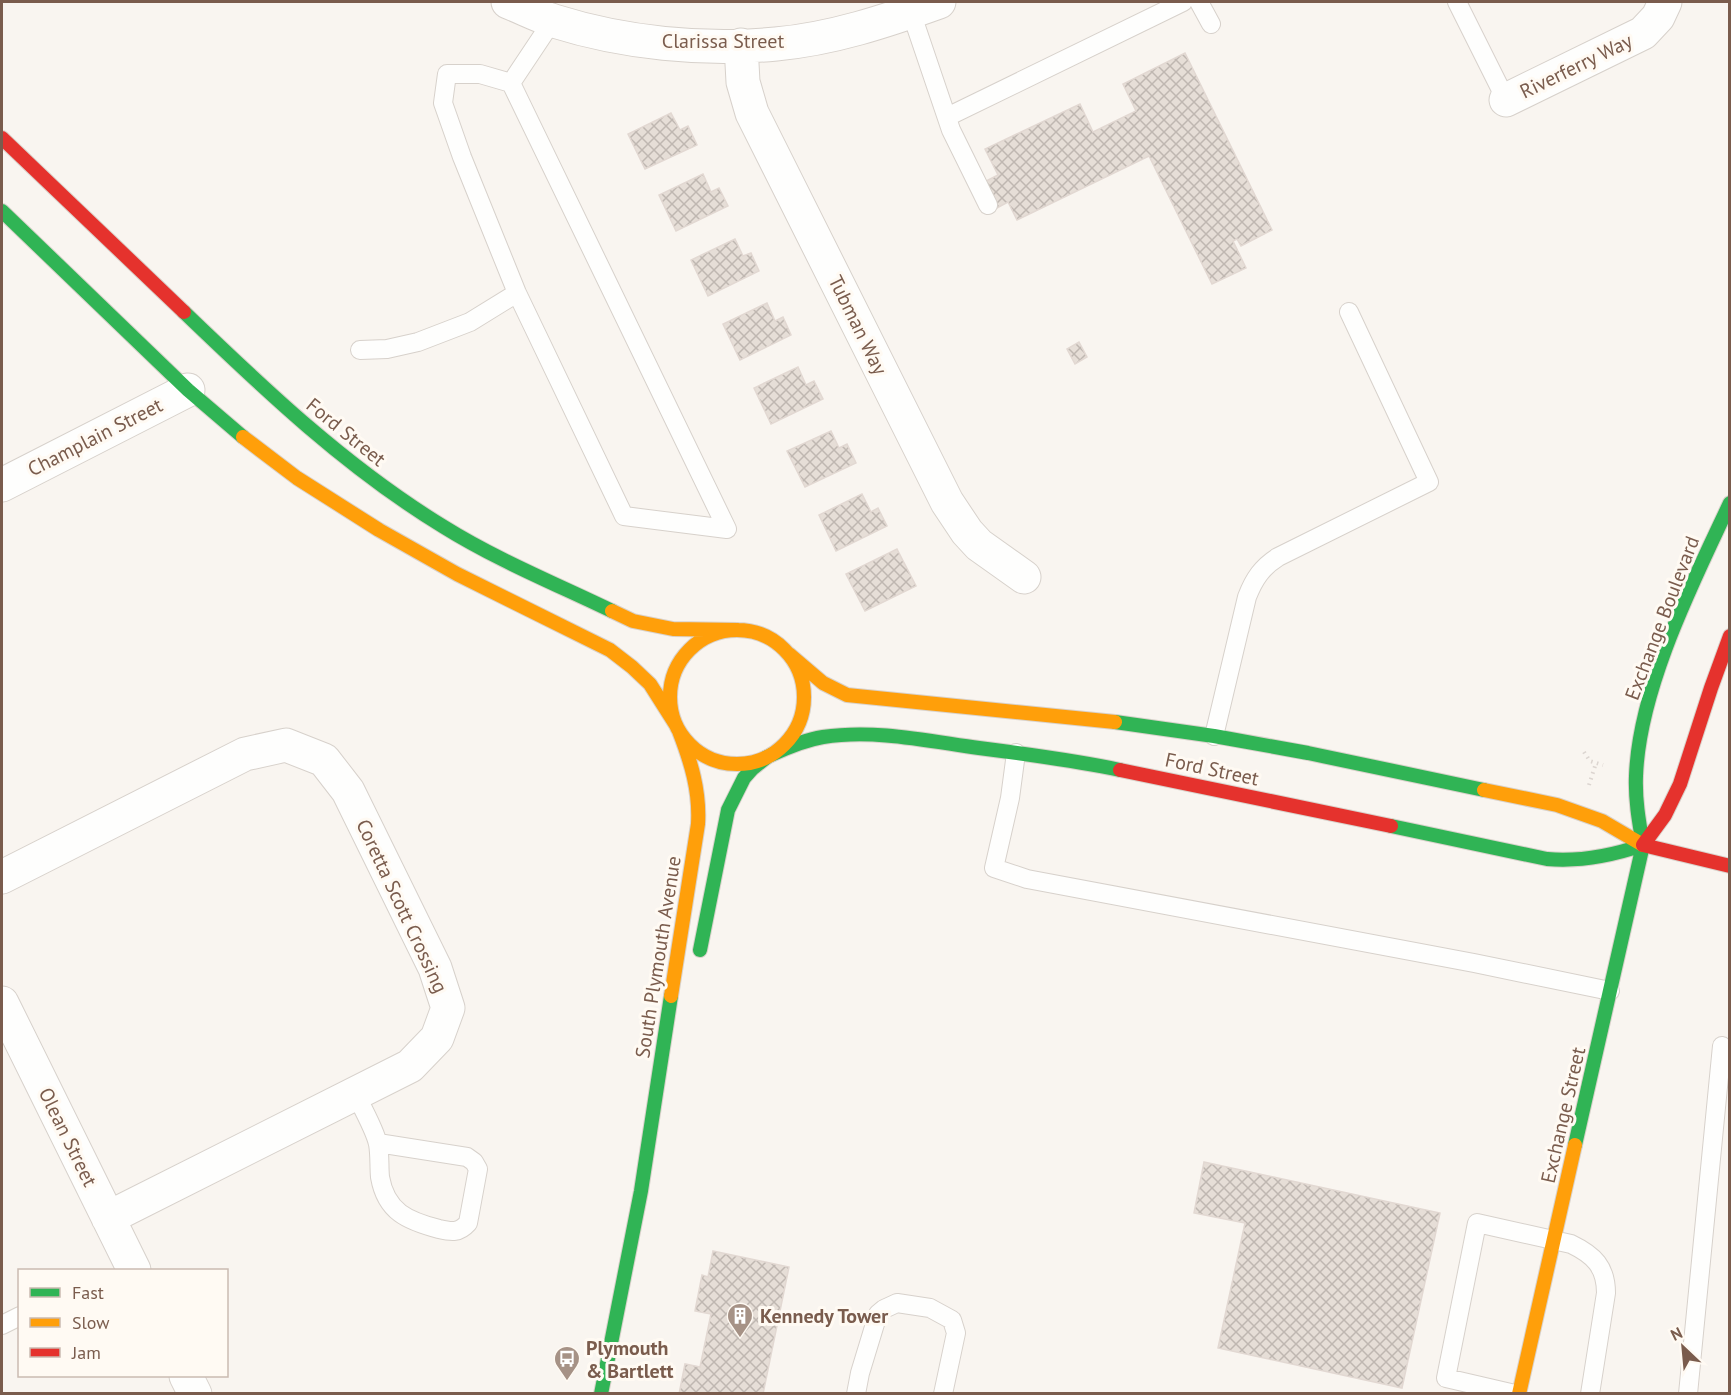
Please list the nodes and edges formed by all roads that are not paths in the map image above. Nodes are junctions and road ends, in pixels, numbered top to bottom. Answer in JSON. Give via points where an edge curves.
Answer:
{"nodes":[{"id":1,"x":511,"y":2,"type":"edge"},
{"id":2,"x":1183,"y":2,"type":"edge"},
{"id":3,"x":1200,"y":2,"type":"edge"},
{"id":4,"x":1457,"y":2,"type":"edge"},
{"id":5,"x":1665,"y":2,"type":"edge"},
{"id":6,"x":925,"y":7,"type":"edge"},
{"id":7,"x":553,"y":20,"type":"junction"},
{"id":8,"x":1211,"y":24,"type":"dead end"},
{"id":9,"x":741,"y":45,"type":"junction"},
{"id":10,"x":511,"y":83,"type":"junction"},
{"id":11,"x":1506,"y":100,"type":"joint"},
{"id":12,"x":947,"y":117,"type":"junction"},
{"id":13,"x":2,"y":138,"type":"edge"},
{"id":14,"x":988,"y":205,"type":"dead end"},
{"id":15,"x":2,"y":211,"type":"edge"},
{"id":16,"x":517,"y":293,"type":"junction"},
{"id":17,"x":1348,"y":312,"type":"dead end"},
{"id":18,"x":360,"y":350,"type":"dead end"},
{"id":19,"x":188,"y":390,"type":"junction"},
{"id":20,"x":2,"y":484,"type":"edge"},
{"id":21,"x":1730,"y":503,"type":"edge"},
{"id":22,"x":1024,"y":577,"type":"dead end"},
{"id":23,"x":738,"y":630,"type":"junction"},
{"id":24,"x":1730,"y":636,"type":"edge"},
{"id":25,"x":789,"y":654,"type":"junction"},
{"id":26,"x":678,"y":728,"type":"junction"},
{"id":27,"x":1214,"y":736,"type":"junction"},
{"id":28,"x":1016,"y":753,"type":"junction"},
{"id":29,"x":769,"y":756,"type":"junction"},
{"id":30,"x":1643,"y":845,"type":"junction"},
{"id":31,"x":1730,"y":866,"type":"edge"},
{"id":32,"x":2,"y":877,"type":"edge"},
{"id":33,"x":698,"y":960,"type":"dead end"},
{"id":34,"x":1611,"y":991,"type":"junction"},
{"id":35,"x":2,"y":1004,"type":"edge"},
{"id":36,"x":9,"y":1038,"type":"edge"},
{"id":37,"x":1722,"y":1046,"type":"dead end"},
{"id":38,"x":674,"y":1063,"type":"dead end"},
{"id":39,"x":355,"y":1093,"type":"junction"},
{"id":40,"x":378,"y":1143,"type":"junction"},
{"id":41,"x":641,"y":1191,"type":"junction"},
{"id":42,"x":108,"y":1218,"type":"junction"},
{"id":43,"x":1555,"y":1240,"type":"junction"},
{"id":44,"x":126,"y":1268,"type":"edge"},
{"id":45,"x":18,"y":1317,"type":"edge"},
{"id":46,"x":2,"y":1325,"type":"edge"},
{"id":47,"x":186,"y":1377,"type":"edge"},
{"id":48,"x":195,"y":1394,"type":"edge"},
{"id":49,"x":601,"y":1394,"type":"edge"},
{"id":50,"x":856,"y":1394,"type":"edge"},
{"id":51,"x":943,"y":1394,"type":"edge"},
{"id":52,"x":1517,"y":1394,"type":"edge"},
{"id":53,"x":1590,"y":1394,"type":"edge"},
{"id":54,"x":1688,"y":1394,"type":"edge"}],
"edges":[{"from":1,"to":7,"type":"street","name":"Clarissa Street"},
{"from":2,"to":12,"type":"lane"},
{"from":3,"to":8,"type":"lane"},
{"from":4,"to":11,"type":"lane"},
{"from":5,"to":11,"type":"street","name":"Riverferry Way","via":[[1643,33]]},
{"from":6,"to":9,"type":"street","name":"Clarissa Street","via":[[809,39]]},
{"from":6,"to":12,"type":"lane"},
{"from":7,"to":9,"type":"street","name":"Clarissa Street","via":[[645,41]]},
{"from":7,"to":10,"type":"lane"},
{"from":9,"to":22,"type":"street","name":"Tubman Way","via":[[742,82],[752,112],[947,502],[979,545]]},
{"from":10,"to":16,"type":"lane","via":[[480,74],[447,74],[443,103]]},
{"from":10,"to":16,"type":"lane","via":[[727,529],[624,516]]},
{"from":12,"to":14,"type":"lane"},
{"from":13,"to":23,"type":"main road","name":"Ford Street","via":[[306,426],[408,504],[503,559],[633,621],[673,629]]},
{"from":15,"to":19,"type":"main road"},
{"from":16,"to":18,"type":"lane","via":[[470,322],[418,342]]},
{"from":17,"to":27,"type":"lane","via":[[1429,482],[1278,556],[1261,570],[1247,597]]},
{"from":19,"to":20,"type":"street","name":"Champlain Street"},
{"from":19,"to":26,"type":"main road","via":[[297,478],[379,530],[457,574],[610,650],[650,684]]},
{"from":21,"to":30,"type":"main road","name":"Exchange Boulevard","via":[[1696,575],[1651,694],[1640,740],[1636,791]]},
{"from":23,"to":25,"type":"main road","via":[[768,638]]},
{"from":23,"to":26,"type":"main road","via":[[714,634],[683,657],[671,685],[671,709]]},
{"from":24,"to":30,"type":"main road","via":[[1680,784],[1665,815]]},
{"from":25,"to":27,"type":"main road","name":"Ford Street","via":[[826,686],[858,697],[1101,720]]},
{"from":25,"to":29,"type":"main road","via":[[801,677],[803,710],[793,735]]},
{"from":26,"to":29,"type":"main road","via":[[696,750],[717,761],[744,764]]},
{"from":26,"to":41,"type":"main road","name":"South Plymouth Avenue","via":[[696,777],[700,806]]},
{"from":27,"to":30,"type":"main road","name":"Ford Street","via":[[1557,805],[1602,821]]},
{"from":28,"to":29,"type":"main road","name":"Ford Street","via":[[851,735],[811,739]]},
{"from":28,"to":30,"type":"main road","name":"Ford Street","via":[[1162,778],[1547,859],[1589,860]]},
{"from":28,"to":34,"type":"lane","via":[[994,868],[1027,879]]},
{"from":29,"to":33,"type":"main road","name":"South Plymouth Avenue","via":[[744,778],[728,810]]},
{"from":30,"to":31,"type":"main road","name":"Ford Street"},
{"from":30,"to":34,"type":"main road","name":"Exchange Street"},
{"from":32,"to":39,"type":"street","name":"Coretta Scott Crossing","via":[[245,754],[286,746],[324,760],[348,791],[435,968],[448,1008],[437,1038],[410,1066]]},
{"from":34,"to":43,"type":"main road","name":"Exchange Street"},
{"from":35,"to":36,"type":"street","name":"Olean Street"},
{"from":36,"to":42,"type":"street","name":"Olean Street"},
{"from":37,"to":54,"type":"lane"},
{"from":38,"to":41,"type":"main road","name":"South Plymouth Avenue"},
{"from":39,"to":40,"type":"lane"},
{"from":39,"to":42,"type":"street","name":"Coretta Scott Crossing"},
{"from":40,"to":40,"type":"lane","via":[[381,1180],[397,1212],[414,1222],[453,1231],[463,1229],[468,1223],[478,1169],[474,1161]]},
{"from":41,"to":49,"type":"main road","name":"South Plymouth Avenue"},
{"from":42,"to":44,"type":"street","name":"Olean Street"},
{"from":43,"to":52,"type":"main road","name":"Exchange Street"},
{"from":43,"to":52,"type":"lane","via":[[1477,1223],[1446,1378]]},
{"from":43,"to":53,"type":"lane","via":[[1585,1250],[1595,1259],[1606,1282]]},
{"from":45,"to":46,"type":"lane"},
{"from":47,"to":48,"type":"street"},
{"from":50,"to":51,"type":"lane","via":[[878,1314],[897,1303],[930,1308],[952,1320],[956,1333]]}]}
